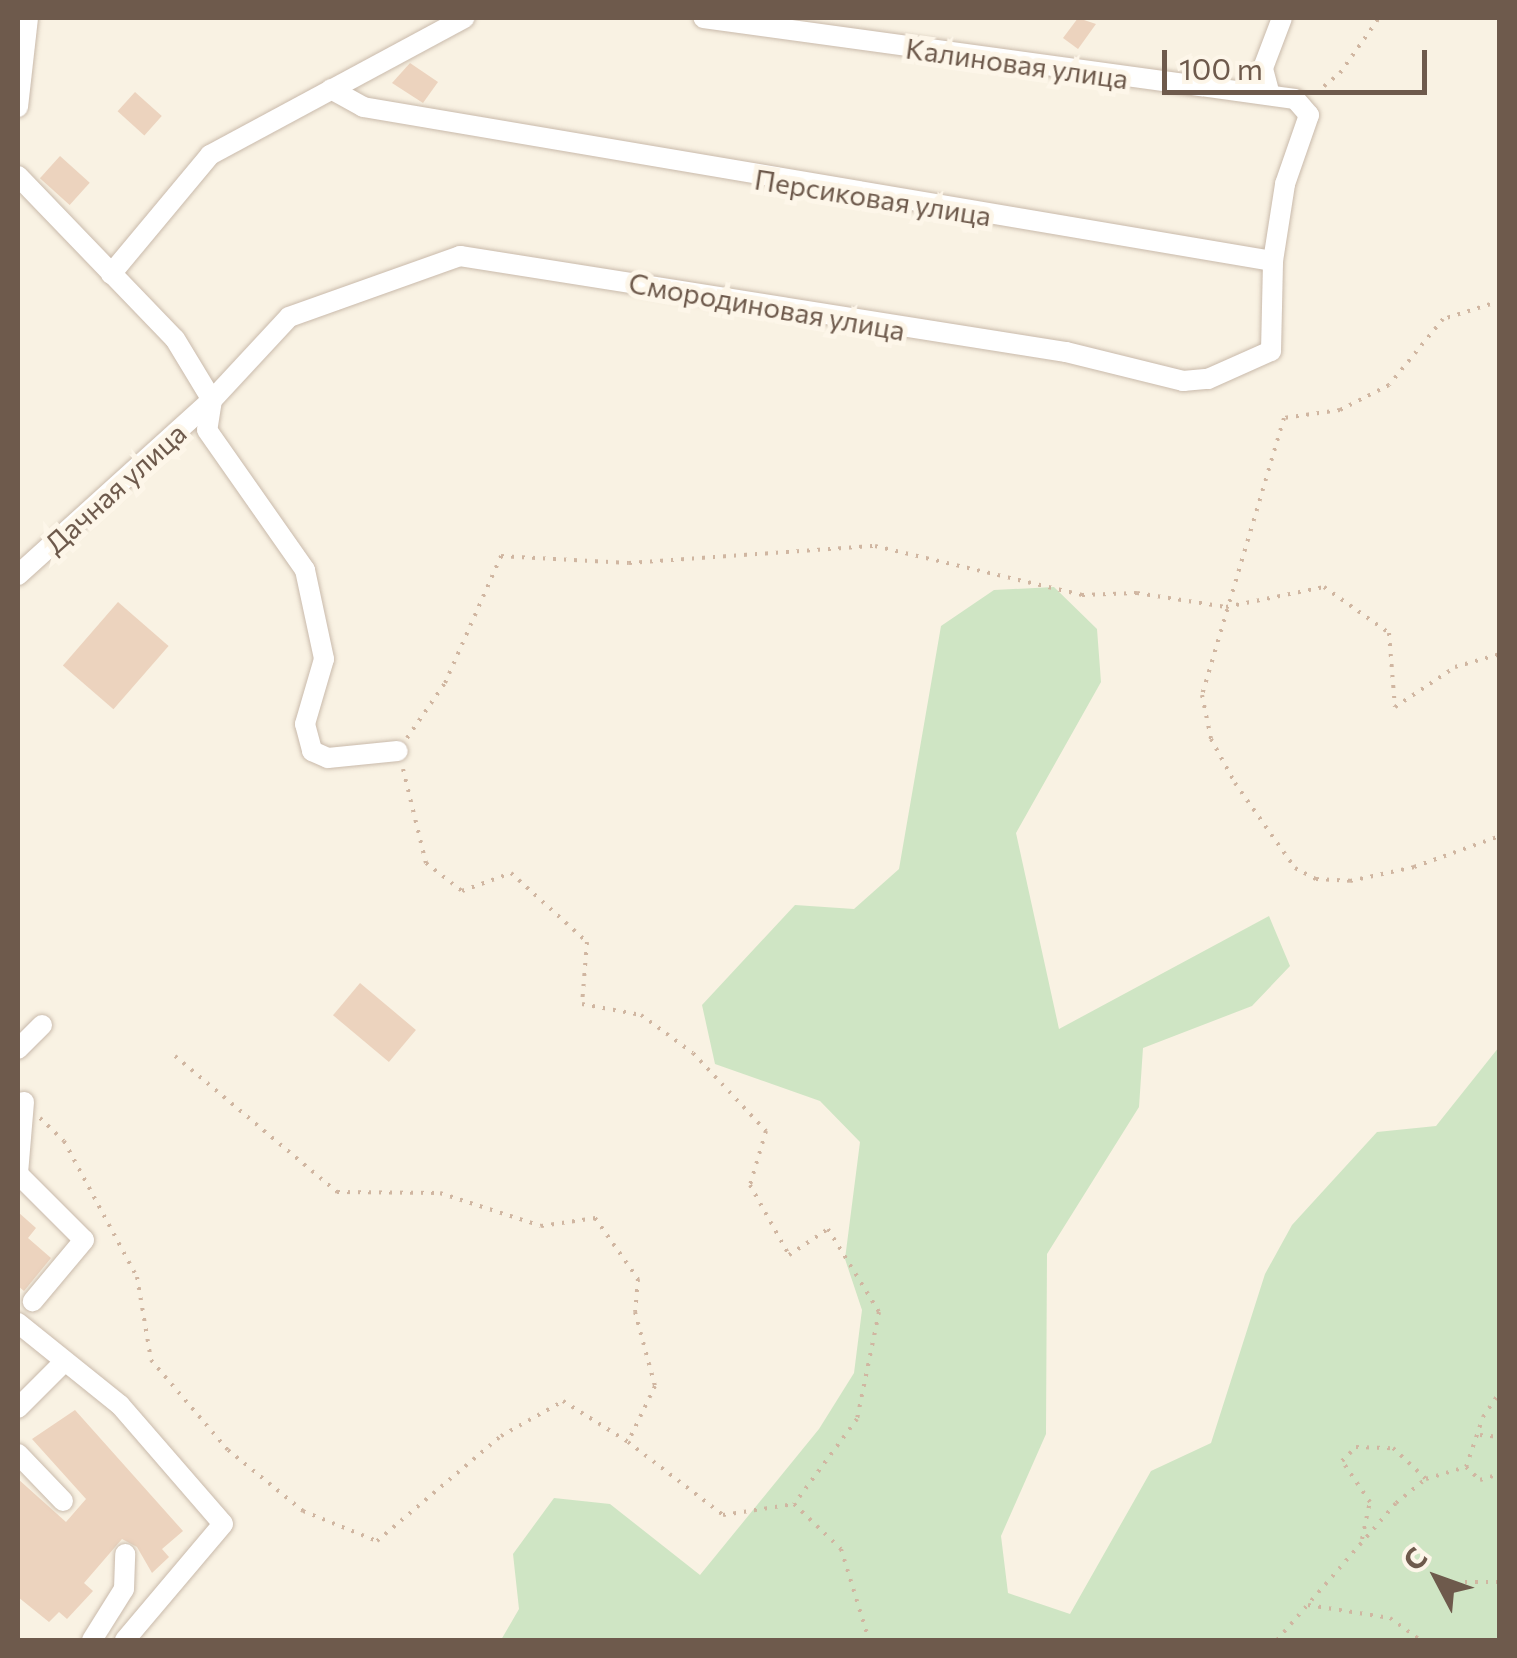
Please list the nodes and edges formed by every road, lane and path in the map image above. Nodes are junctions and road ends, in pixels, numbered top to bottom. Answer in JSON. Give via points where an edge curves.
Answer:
{"nodes":[{"id":1,"x":28,"y":18,"type":"edge"},
{"id":2,"x":464,"y":18,"type":"edge"},
{"id":3,"x":704,"y":18,"type":"edge"},
{"id":4,"x":1282,"y":18,"type":"edge"},
{"id":5,"x":1379,"y":18,"type":"edge"},
{"id":6,"x":331,"y":89,"type":"junction"},
{"id":7,"x":1270,"y":95,"type":"junction"},
{"id":8,"x":18,"y":106,"type":"edge"},
{"id":9,"x":1304,"y":110,"type":"junction"},
{"id":10,"x":18,"y":176,"type":"edge"},
{"id":11,"x":1273,"y":261,"type":"junction"},
{"id":12,"x":111,"y":274,"type":"junction"},
{"id":13,"x":1500,"y":301,"type":"edge"},
{"id":14,"x":212,"y":400,"type":"junction"},
{"id":15,"x":18,"y":575,"type":"edge"},
{"id":16,"x":1226,"y":607,"type":"junction"},
{"id":17,"x":1500,"y":654,"type":"edge"},
{"id":18,"x":398,"y":751,"type":"junction"},
{"id":19,"x":1500,"y":836,"type":"edge"},
{"id":20,"x":42,"y":1025,"type":"dead end"},
{"id":21,"x":18,"y":1049,"type":"edge"},
{"id":22,"x":174,"y":1056,"type":"dead end"},
{"id":23,"x":24,"y":1102,"type":"joint"},
{"id":24,"x":18,"y":1174,"type":"edge"},
{"id":25,"x":33,"y":1301,"type":"dead end"},
{"id":26,"x":18,"y":1322,"type":"edge"},
{"id":27,"x":64,"y":1362,"type":"junction"},
{"id":28,"x":1500,"y":1392,"type":"edge"},
{"id":29,"x":18,"y":1408,"type":"edge"},
{"id":30,"x":1480,"y":1435,"type":"junction"},
{"id":31,"x":1500,"y":1437,"type":"edge"},
{"id":32,"x":628,"y":1442,"type":"junction"},
{"id":33,"x":18,"y":1454,"type":"edge"},
{"id":34,"x":1466,"y":1467,"type":"junction"},
{"id":35,"x":1500,"y":1474,"type":"edge"},
{"id":36,"x":1426,"y":1479,"type":"junction"},
{"id":37,"x":63,"y":1501,"type":"dead end"},
{"id":38,"x":794,"y":1504,"type":"junction"},
{"id":39,"x":1361,"y":1544,"type":"junction"},
{"id":40,"x":125,"y":1554,"type":"dead end"},
{"id":41,"x":1465,"y":1582,"type":"dead end"},
{"id":42,"x":1500,"y":1582,"type":"edge"},
{"id":43,"x":1308,"y":1605,"type":"junction"},
{"id":44,"x":92,"y":1640,"type":"edge"},
{"id":45,"x":125,"y":1640,"type":"edge"},
{"id":46,"x":869,"y":1640,"type":"edge"},
{"id":47,"x":1277,"y":1640,"type":"edge"},
{"id":48,"x":1420,"y":1640,"type":"edge"}],
"edges":[{"from":1,"to":8,"type":"street"},
{"from":2,"to":6,"type":"street"},
{"from":3,"to":7,"type":"street","name":"Калиновая улица"},
{"from":4,"to":7,"type":"street","via":[[1264,68]]},
{"from":5,"to":9,"type":"path"},
{"from":6,"to":11,"type":"street","name":"Персиковая улица","via":[[362,107]]},
{"from":6,"to":12,"type":"street","via":[[210,155]]},
{"from":7,"to":9,"type":"street","name":"Калиновая улица"},
{"from":9,"to":11,"type":"street"},
{"from":10,"to":12,"type":"street"},
{"from":11,"to":14,"type":"street","name":"Смородиновая улица","via":[[1271,350],[1208,378],[1182,380],[1066,352],[460,256],[289,317]]},
{"from":12,"to":14,"type":"street","via":[[174,339]]},
{"from":13,"to":16,"type":"path","via":[[1443,318],[1389,385],[1340,410],[1284,418]]},
{"from":14,"to":15,"type":"street","name":"Дачная улица"},
{"from":14,"to":18,"type":"street","via":[[206,430],[305,570],[324,659],[305,724],[312,751],[328,758]]},
{"from":16,"to":17,"type":"path","via":[[1324,587],[1389,633],[1395,707],[1456,667]]},
{"from":16,"to":18,"type":"path","via":[[1136,593],[1082,595],[876,546],[630,563],[501,556],[445,684]]},
{"from":16,"to":19,"type":"path","via":[[1202,696],[1212,740],[1295,868],[1316,879],[1350,881]]},
{"from":18,"to":38,"type":"path","via":[[426,863],[462,890],[511,874],[588,942],[582,1004],[641,1015],[693,1053],[766,1132],[750,1185],[789,1255],[828,1229],[879,1312],[856,1419]]},
{"from":20,"to":21,"type":"street"},
{"from":22,"to":32,"type":"path","via":[[337,1192],[440,1193],[541,1226],[595,1218],[638,1279],[635,1312],[656,1386]]},
{"from":23,"to":24,"type":"street"},
{"from":23,"to":32,"type":"path","via":[[64,1141],[138,1277],[151,1360],[228,1450],[302,1511],[378,1542],[501,1436],[562,1401]]},
{"from":24,"to":25,"type":"street","via":[[84,1240]]},
{"from":26,"to":27,"type":"street"},
{"from":27,"to":29,"type":"street"},
{"from":27,"to":45,"type":"street","via":[[120,1405],[223,1524]]},
{"from":28,"to":30,"type":"path"},
{"from":30,"to":31,"type":"path"},
{"from":30,"to":34,"type":"path"},
{"from":32,"to":38,"type":"path","via":[[722,1514]]},
{"from":33,"to":37,"type":"street"},
{"from":34,"to":35,"type":"path","via":[[1480,1480]]},
{"from":34,"to":36,"type":"path"},
{"from":36,"to":39,"type":"path"},
{"from":36,"to":39,"type":"path","via":[[1393,1448],[1356,1447],[1342,1461],[1370,1502]]},
{"from":38,"to":46,"type":"path","via":[[841,1549]]},
{"from":39,"to":43,"type":"path"},
{"from":40,"to":44,"type":"street","via":[[124,1589]]},
{"from":41,"to":42,"type":"path"},
{"from":43,"to":47,"type":"path"},
{"from":43,"to":48,"type":"path","via":[[1390,1618]]}]}
